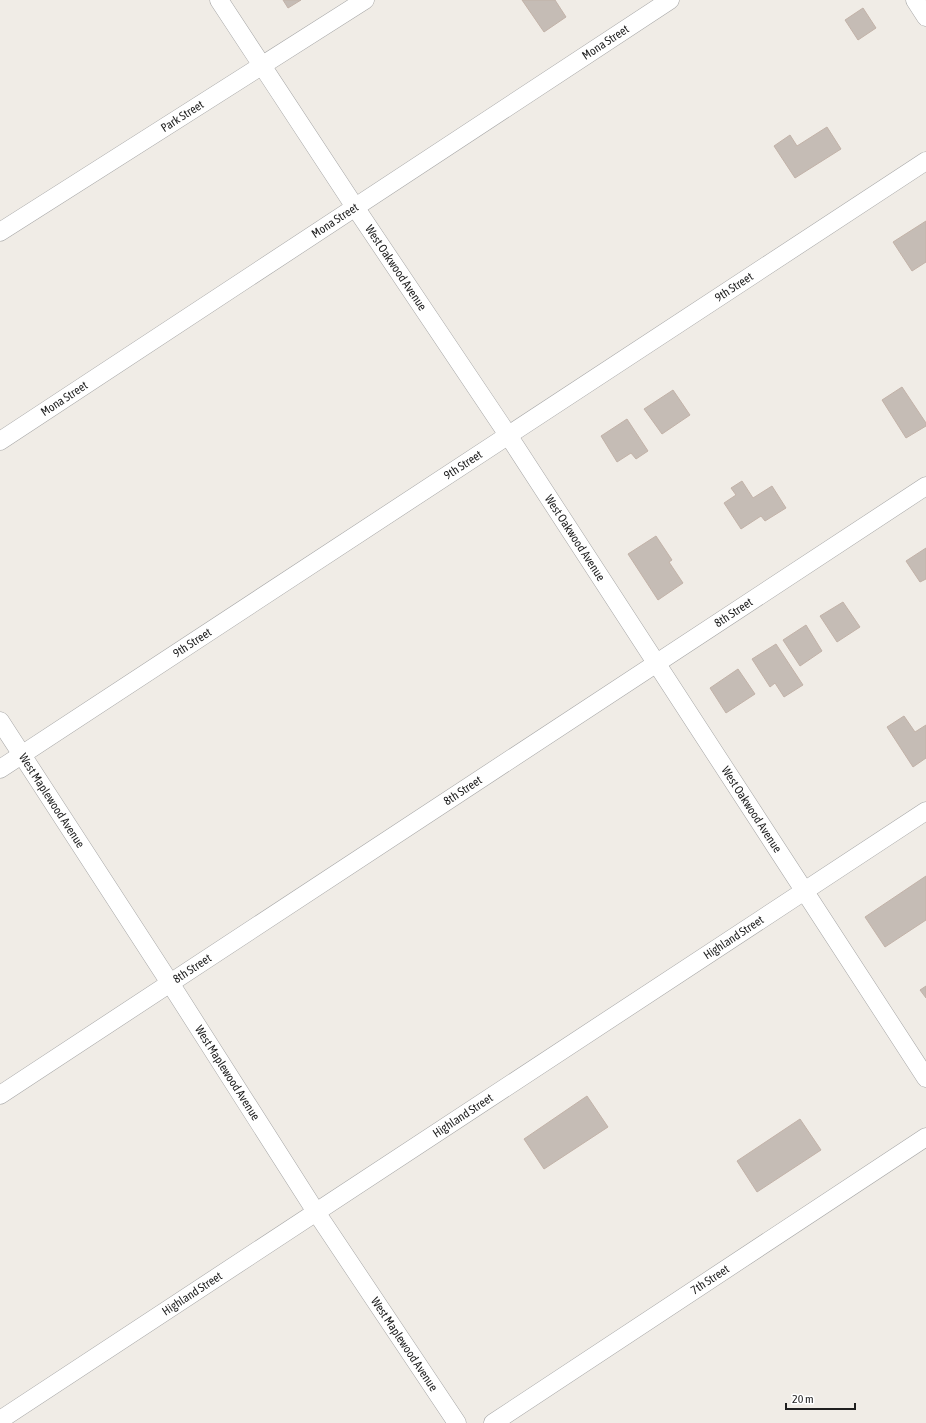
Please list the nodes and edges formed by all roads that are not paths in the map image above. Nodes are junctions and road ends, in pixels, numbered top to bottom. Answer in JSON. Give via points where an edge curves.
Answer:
{"nodes":[{"id":1,"x":219,"y":0,"type":"edge"},
{"id":2,"x":365,"y":0,"type":"edge"},
{"id":3,"x":670,"y":0,"type":"edge"},
{"id":4,"x":915,"y":0,"type":"edge"},
{"id":5,"x":926,"y":16,"type":"edge"},
{"id":6,"x":262,"y":66,"type":"junction"},
{"id":7,"x":926,"y":161,"type":"edge"},
{"id":8,"x":355,"y":207,"type":"junction"},
{"id":9,"x":0,"y":232,"type":"edge"},
{"id":10,"x":508,"y":435,"type":"junction"},
{"id":11,"x":0,"y":441,"type":"edge"},
{"id":12,"x":926,"y":486,"type":"edge"},
{"id":13,"x":656,"y":664,"type":"junction"},
{"id":14,"x":0,"y":721,"type":"edge"},
{"id":15,"x":22,"y":754,"type":"junction"},
{"id":16,"x":0,"y":769,"type":"edge"},
{"id":17,"x":926,"y":811,"type":"edge"},
{"id":18,"x":805,"y":891,"type":"junction"},
{"id":19,"x":170,"y":983,"type":"junction"},
{"id":20,"x":926,"y":1078,"type":"edge"},
{"id":21,"x":0,"y":1095,"type":"edge"},
{"id":22,"x":926,"y":1138,"type":"edge"},
{"id":23,"x":316,"y":1212,"type":"junction"},
{"id":24,"x":0,"y":1420,"type":"edge"},
{"id":25,"x":457,"y":1423,"type":"edge"},
{"id":26,"x":493,"y":1423,"type":"edge"}],
"edges":[{"from":1,"to":6,"type":"street","name":"West Oakwood Avenue"},
{"from":2,"to":6,"type":"street","name":"Park Street"},
{"from":3,"to":8,"type":"street","name":"Mona Street"},
{"from":4,"to":5,"type":"street"},
{"from":6,"to":8,"type":"street","name":"West Oakwood Avenue"},
{"from":6,"to":9,"type":"street","name":"Park Street"},
{"from":7,"to":10,"type":"street","name":"9th Street"},
{"from":8,"to":10,"type":"street","name":"West Oakwood Avenue"},
{"from":8,"to":11,"type":"street","name":"Mona Street"},
{"from":10,"to":13,"type":"street","name":"West Oakwood Avenue"},
{"from":10,"to":15,"type":"street","name":"9th Street"},
{"from":12,"to":13,"type":"street","name":"8th Street"},
{"from":13,"to":18,"type":"street","name":"West Oakwood Avenue"},
{"from":13,"to":19,"type":"street","name":"8th Street"},
{"from":14,"to":15,"type":"street","name":"West Maplewood Avenue"},
{"from":15,"to":16,"type":"street","name":"9th Street"},
{"from":15,"to":19,"type":"street","name":"West Maplewood Avenue"},
{"from":17,"to":18,"type":"street","name":"Highland Street"},
{"from":18,"to":20,"type":"street","name":"West Oakwood Avenue"},
{"from":18,"to":23,"type":"street","name":"Highland Street"},
{"from":19,"to":21,"type":"street","name":"8th Street"},
{"from":19,"to":23,"type":"street","name":"West Maplewood Avenue"},
{"from":22,"to":26,"type":"street","name":"7th Street"},
{"from":23,"to":24,"type":"street","name":"Highland Street"},
{"from":23,"to":25,"type":"street","name":"West Maplewood Avenue"}]}
